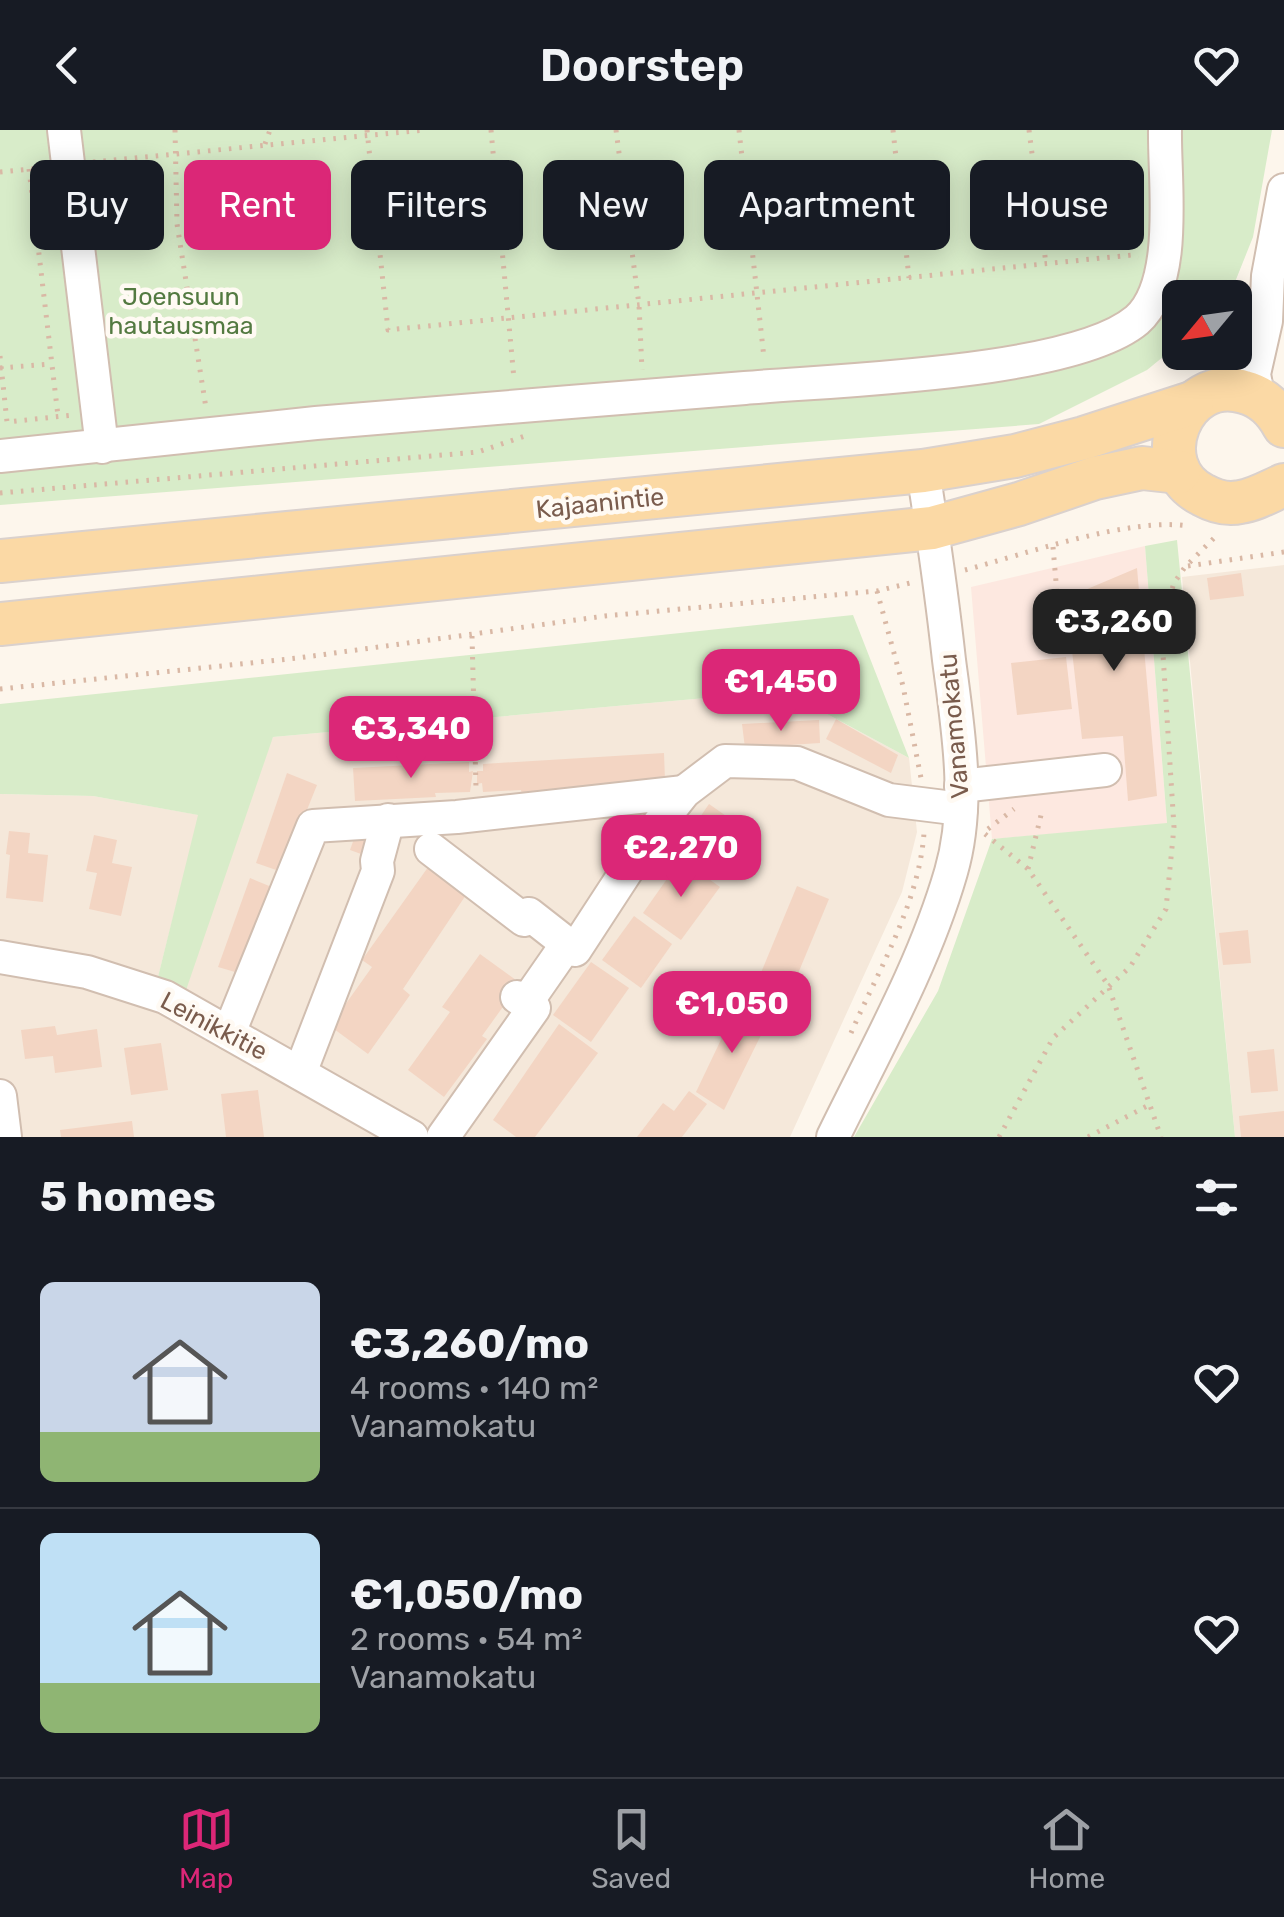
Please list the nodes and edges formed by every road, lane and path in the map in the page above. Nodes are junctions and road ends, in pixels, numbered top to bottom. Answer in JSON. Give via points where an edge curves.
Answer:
{"nodes":[{"id":1,"x":64,"y":130,"type":"edge"},
{"id":2,"x":174,"y":130,"type":"edge"},
{"id":3,"x":270,"y":130,"type":"edge"},
{"id":4,"x":424,"y":130,"type":"edge"},
{"id":5,"x":491,"y":130,"type":"edge"},
{"id":6,"x":616,"y":130,"type":"edge"},
{"id":7,"x":739,"y":130,"type":"edge"},
{"id":8,"x":893,"y":130,"type":"edge"},
{"id":9,"x":1030,"y":130,"type":"edge"},
{"id":10,"x":1165,"y":130,"type":"edge"},
{"id":11,"x":367,"y":133,"type":"edge"},
{"id":12,"x":266,"y":144,"type":"junction"},
{"id":13,"x":177,"y":152,"type":"junction"},
{"id":14,"x":67,"y":160,"type":"edge"},
{"id":15,"x":110,"y":160,"type":"edge"},
{"id":16,"x":29,"y":169,"type":"joint"},
{"id":17,"x":0,"y":172,"type":"edge"},
{"id":18,"x":1284,"y":190,"type":"edge"},
{"id":19,"x":78,"y":250,"type":"edge"},
{"id":20,"x":1150,"y":262,"type":"dead end"},
{"id":21,"x":1046,"y":264,"type":"junction"},
{"id":22,"x":1268,"y":276,"type":"junction"},
{"id":23,"x":909,"y":278,"type":"junction"},
{"id":24,"x":757,"y":293,"type":"junction"},
{"id":25,"x":640,"y":305,"type":"junction"},
{"id":26,"x":509,"y":318,"type":"junction"},
{"id":27,"x":0,"y":356,"type":"edge"},
{"id":28,"x":50,"y":364,"type":"junction"},
{"id":29,"x":1,"y":368,"type":"edge"},
{"id":30,"x":768,"y":386,"type":"junction"},
{"id":31,"x":644,"y":396,"type":"junction"},
{"id":32,"x":1202,"y":397,"type":"junction"},
{"id":33,"x":98,"y":412,"type":"junction"},
{"id":34,"x":58,"y":416,"type":"junction"},
{"id":35,"x":1277,"y":417,"type":"edge"},
{"id":36,"x":525,"y":420,"type":"junction"},
{"id":37,"x":211,"y":436,"type":"junction"},
{"id":38,"x":102,"y":446,"type":"junction"},
{"id":39,"x":0,"y":456,"type":"edge"},
{"id":40,"x":923,"y":471,"type":"junction"},
{"id":41,"x":1179,"y":472,"type":"junction"},
{"id":42,"x":1276,"y":481,"type":"edge"},
{"id":43,"x":0,"y":493,"type":"edge"},
{"id":44,"x":1169,"y":523,"type":"dead end"},
{"id":45,"x":932,"y":528,"type":"junction"},
{"id":46,"x":1222,"y":530,"type":"dead end"},
{"id":47,"x":1053,"y":547,"type":"junction"},
{"id":48,"x":1284,"y":552,"type":"edge"},
{"id":49,"x":0,"y":561,"type":"edge"},
{"id":50,"x":1185,"y":567,"type":"junction"},
{"id":51,"x":939,"y":576,"type":"junction"},
{"id":52,"x":877,"y":591,"type":"junction"},
{"id":53,"x":0,"y":624,"type":"edge"},
{"id":54,"x":472,"y":636,"type":"junction"},
{"id":55,"x":1061,"y":639,"type":"dead end"},
{"id":56,"x":0,"y":688,"type":"edge"},
{"id":57,"x":1105,"y":770,"type":"dead end"},
{"id":58,"x":684,"y":792,"type":"junction"},
{"id":59,"x":926,"y":807,"type":"junction"},
{"id":60,"x":1016,"y":808,"type":"dead end"},
{"id":61,"x":968,"y":809,"type":"junction"},
{"id":62,"x":1042,"y":811,"type":"dead end"},
{"id":63,"x":467,"y":815,"type":"junction"},
{"id":64,"x":387,"y":825,"type":"junction"},
{"id":65,"x":431,"y":849,"type":"junction"},
{"id":66,"x":1028,"y":869,"type":"junction"},
{"id":67,"x":567,"y":944,"type":"junction"},
{"id":68,"x":0,"y":957,"type":"edge"},
{"id":69,"x":1108,"y":985,"type":"junction"},
{"id":70,"x":229,"y":1033,"type":"junction"},
{"id":71,"x":848,"y":1038,"type":"dead end"},
{"id":72,"x":300,"y":1073,"type":"junction"},
{"id":73,"x":0,"y":1096,"type":"edge"},
{"id":74,"x":1150,"y":1105,"type":"junction"},
{"id":75,"x":5,"y":1137,"type":"edge"},
{"id":76,"x":412,"y":1137,"type":"edge"},
{"id":77,"x":442,"y":1137,"type":"edge"},
{"id":78,"x":833,"y":1137,"type":"edge"},
{"id":79,"x":1000,"y":1137,"type":"edge"},
{"id":80,"x":1088,"y":1137,"type":"edge"},
{"id":81,"x":1160,"y":1137,"type":"edge"}],
"edges":[{"from":1,"to":14,"type":"street"},
{"from":2,"to":13,"type":"path"},
{"from":3,"to":12,"type":"path"},
{"from":4,"to":11,"type":"path"},
{"from":5,"to":26,"type":"path"},
{"from":6,"to":25,"type":"path"},
{"from":7,"to":24,"type":"path"},
{"from":8,"to":23,"type":"path"},
{"from":9,"to":21,"type":"path"},
{"from":10,"to":30,"type":"street","via":[[1162,269],[1152,301],[1137,320],[1044,356]]},
{"from":11,"to":12,"type":"path"},
{"from":11,"to":26,"type":"path","via":[[388,330]]},
{"from":12,"to":13,"type":"path"},
{"from":13,"to":15,"type":"path"},
{"from":13,"to":37,"type":"path","via":[[177,224]]},
{"from":16,"to":17,"type":"path"},
{"from":16,"to":28,"type":"path"},
{"from":18,"to":22,"type":"street"},
{"from":19,"to":33,"type":"street"},
{"from":20,"to":21,"type":"path","via":[[1132,256]]},
{"from":21,"to":23,"type":"path"},
{"from":22,"to":32,"type":"street","via":[[1234,364]]},
{"from":22,"to":35,"type":"street","via":[[1254,374]]},
{"from":23,"to":24,"type":"path"},
{"from":24,"to":25,"type":"path"},
{"from":24,"to":30,"type":"path"},
{"from":25,"to":26,"type":"path"},
{"from":25,"to":31,"type":"path"},
{"from":26,"to":36,"type":"path"},
{"from":27,"to":29,"type":"path"},
{"from":28,"to":29,"type":"path"},
{"from":28,"to":34,"type":"path"},
{"from":29,"to":34,"type":"path","via":[[7,422]]},
{"from":30,"to":31,"type":"street"},
{"from":31,"to":36,"type":"street"},
{"from":32,"to":35,"type":"main road","via":[[1236,389]]},
{"from":32,"to":40,"type":"main road","name":"Kajaanintie","via":[[1084,438]]},
{"from":32,"to":41,"type":"main road","via":[[1180,418],[1174,435]]},
{"from":33,"to":34,"type":"path"},
{"from":33,"to":38,"type":"street"},
{"from":36,"to":37,"type":"street","via":[[311,424]]},
{"from":36,"to":43,"type":"path","via":[[478,452]]},
{"from":37,"to":38,"type":"street"},
{"from":38,"to":39,"type":"street"},
{"from":40,"to":45,"type":"street","name":"Vanamokatu"},
{"from":40,"to":49,"type":"main road","name":"Kajaanintie"},
{"from":41,"to":42,"type":"main road","via":[[1215,502],[1239,503]]},
{"from":41,"to":45,"type":"main road","via":[[1142,468],[1095,478]]},
{"from":44,"to":47,"type":"path"},
{"from":45,"to":51,"type":"street","name":"Vanamokatu"},
{"from":45,"to":53,"type":"main road"},
{"from":46,"to":50,"type":"path"},
{"from":47,"to":51,"type":"path"},
{"from":47,"to":55,"type":"path"},
{"from":48,"to":50,"type":"path"},
{"from":50,"to":69,"type":"path","via":[[1161,623],[1174,827],[1166,909],[1130,968]]},
{"from":51,"to":52,"type":"path"},
{"from":51,"to":61,"type":"street","name":"Vanamokatu"},
{"from":52,"to":54,"type":"path","via":[[606,616]]},
{"from":52,"to":59,"type":"path"},
{"from":54,"to":56,"type":"path"},
{"from":54,"to":63,"type":"path"},
{"from":57,"to":61,"type":"street"},
{"from":58,"to":59,"type":"street","via":[[725,761],[796,763],[889,800]]},
{"from":58,"to":63,"type":"street"},
{"from":58,"to":67,"type":"street","via":[[575,950]]},
{"from":59,"to":61,"type":"street"},
{"from":59,"to":71,"type":"path","via":[[923,851],[904,913]]},
{"from":60,"to":61,"type":"path","via":[[1000,822]]},
{"from":61,"to":66,"type":"path"},
{"from":61,"to":78,"type":"street","name":"Vanamokatu","via":[[918,962]]},
{"from":62,"to":66,"type":"path"},
{"from":63,"to":64,"type":"street"},
{"from":63,"to":65,"type":"street"},
{"from":64,"to":65,"type":"street","via":[[424,857]]},
{"from":64,"to":70,"type":"street","via":[[313,826]]},
{"from":64,"to":72,"type":"street","via":[[378,871]]},
{"from":65,"to":67,"type":"street"},
{"from":66,"to":69,"type":"path"},
{"from":67,"to":77,"type":"street","via":[[522,1000],[534,1008]]},
{"from":68,"to":70,"type":"street","name":"Leinikkitie","via":[[87,972],[166,997]]},
{"from":69,"to":74,"type":"path"},
{"from":69,"to":79,"type":"path","via":[[1053,1038]]},
{"from":70,"to":72,"type":"street","name":"Leinikkitie"},
{"from":72,"to":76,"type":"street","name":"Leinikkitie"},
{"from":73,"to":75,"type":"street"},
{"from":74,"to":80,"type":"path"},
{"from":74,"to":81,"type":"path"}]}
